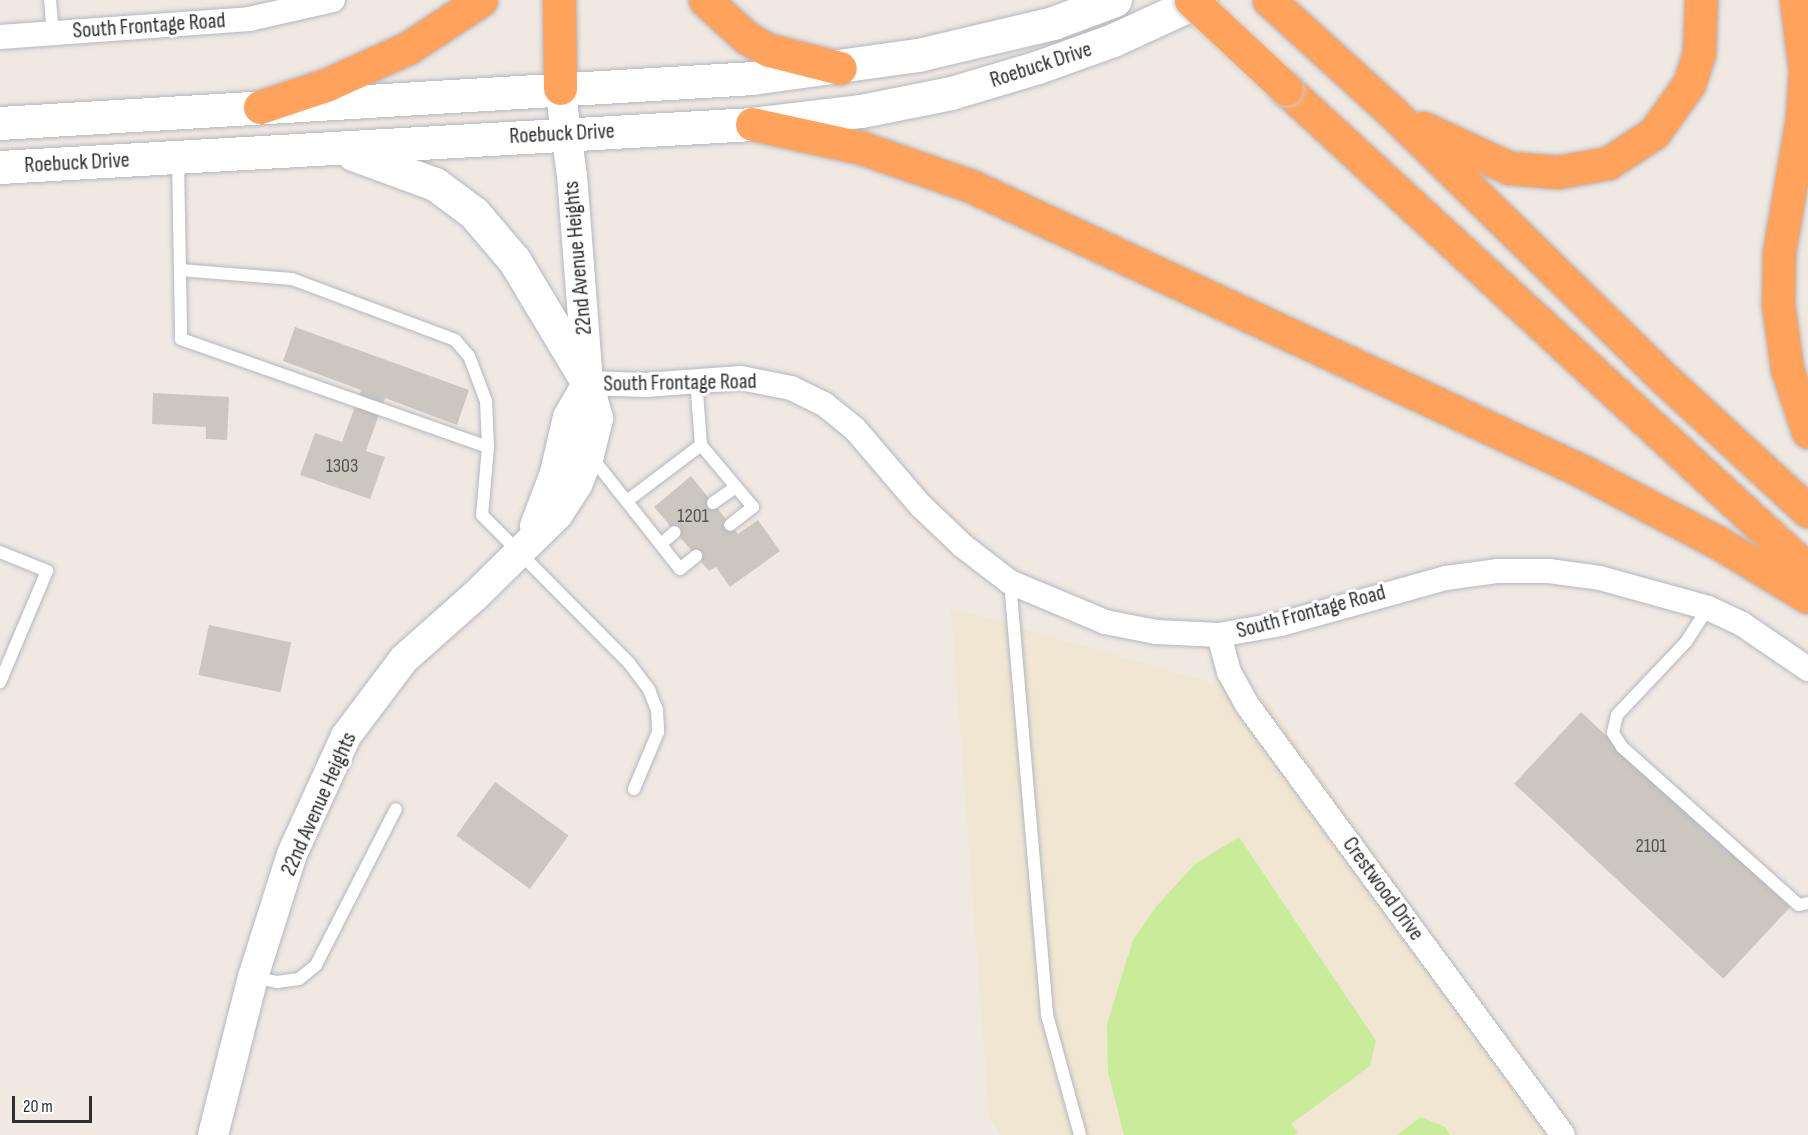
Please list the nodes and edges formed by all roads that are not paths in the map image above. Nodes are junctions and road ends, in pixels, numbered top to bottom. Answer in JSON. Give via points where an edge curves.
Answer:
{"nodes":[{"id":1,"x":50,"y":0,"type":"edge"},
{"id":2,"x":333,"y":0,"type":"edge"},
{"id":3,"x":481,"y":0,"type":"edge"},
{"id":4,"x":559,"y":0,"type":"edge"},
{"id":5,"x":705,"y":0,"type":"edge"},
{"id":6,"x":1191,"y":0,"type":"edge"},
{"id":7,"x":1200,"y":0,"type":"edge"},
{"id":8,"x":1269,"y":0,"type":"edge"},
{"id":9,"x":1701,"y":0,"type":"edge"},
{"id":10,"x":1796,"y":0,"type":"edge"},
{"id":11,"x":1107,"y":4,"type":"edge"},
{"id":12,"x":53,"y":33,"type":"junction"},
{"id":13,"x":0,"y":37,"type":"edge"},
{"id":14,"x":840,"y":68,"type":"junction"},
{"id":15,"x":560,"y":88,"type":"junction"},
{"id":16,"x":260,"y":107,"type":"junction"},
{"id":17,"x":1390,"y":110,"type":"junction"},
{"id":18,"x":0,"y":123,"type":"edge"},
{"id":19,"x":752,"y":124,"type":"junction"},
{"id":20,"x":566,"y":133,"type":"junction"},
{"id":21,"x":334,"y":148,"type":"junction"},
{"id":22,"x":178,"y":158,"type":"junction"},
{"id":23,"x":0,"y":167,"type":"edge"},
{"id":24,"x":180,"y":270,"type":"junction"},
{"id":25,"x":696,"y":380,"type":"junction"},
{"id":26,"x":588,"y":383,"type":"junction"},
{"id":27,"x":1808,"y":432,"type":"edge"},
{"id":28,"x":701,"y":445,"type":"junction"},
{"id":29,"x":488,"y":447,"type":"junction"},
{"id":30,"x":589,"y":454,"type":"junction"},
{"id":31,"x":736,"y":487,"type":"junction"},
{"id":32,"x":627,"y":501,"type":"junction"},
{"id":33,"x":713,"y":503,"type":"dead end"},
{"id":34,"x":1808,"y":511,"type":"edge"},
{"id":35,"x":730,"y":525,"type":"dead end"},
{"id":36,"x":675,"y":532,"type":"dead end"},
{"id":37,"x":525,"y":543,"type":"junction"},
{"id":38,"x":661,"y":544,"type":"junction"},
{"id":39,"x":0,"y":552,"type":"edge"},
{"id":40,"x":696,"y":556,"type":"dead end"},
{"id":41,"x":1808,"y":570,"type":"edge"},
{"id":42,"x":1010,"y":582,"type":"junction"},
{"id":43,"x":1808,"y":597,"type":"edge"},
{"id":44,"x":1708,"y":608,"type":"junction"},
{"id":45,"x":1219,"y":634,"type":"junction"},
{"id":46,"x":1808,"y":669,"type":"edge"},
{"id":47,"x":0,"y":682,"type":"edge"},
{"id":48,"x":634,"y":789,"type":"dead end"},
{"id":49,"x":396,"y":809,"type":"dead end"},
{"id":50,"x":1808,"y":903,"type":"edge"},
{"id":51,"x":253,"y":977,"type":"junction"},
{"id":52,"x":213,"y":1135,"type":"edge"},
{"id":53,"x":1080,"y":1135,"type":"edge"},
{"id":54,"x":1563,"y":1135,"type":"edge"}],
"edges":[{"from":1,"to":12,"type":"lane"},
{"from":2,"to":12,"type":"street","name":"South Frontage Road","via":[[249,19]]},
{"from":3,"to":16,"type":"highway","via":[[408,48],[326,85]]},
{"from":4,"to":15,"type":"highway"},
{"from":5,"to":14,"type":"highway","via":[[747,38],[769,50]]},
{"from":6,"to":41,"type":"highway","bridge":true},
{"from":7,"to":19,"type":"main road","name":"Roebuck Drive","via":[[1113,40],[951,93],[861,111]]},
{"from":8,"to":17,"type":"highway"},
{"from":9,"to":17,"type":"highway","via":[[1699,53],[1689,84],[1654,133],[1608,163],[1558,172],[1509,168]]},
{"from":10,"to":27,"type":"highway","via":[[1805,71],[1802,118],[1779,252],[1778,304],[1787,369]]},
{"from":11,"to":14,"type":"main road","name":"Roebuck Drive","via":[[1003,36]]},
{"from":12,"to":13,"type":"street","name":"South Frontage Road"},
{"from":14,"to":15,"type":"main road","name":"Roebuck Drive","via":[[752,78]]},
{"from":15,"to":16,"type":"main road","name":"Roebuck Drive"},
{"from":15,"to":20,"type":"street","name":"22nd Avenue Heights"},
{"from":16,"to":18,"type":"main road","name":"Roebuck Drive"},
{"from":17,"to":34,"type":"highway","via":[[1667,381]]},
{"from":19,"to":20,"type":"main road","name":"Roebuck Drive"},
{"from":19,"to":43,"type":"highway","via":[[862,148],[971,186],[1584,472],[1717,542]]},
{"from":20,"to":21,"type":"main road","name":"Roebuck Drive"},
{"from":20,"to":26,"type":"street","name":"22nd Avenue Heights"},
{"from":21,"to":22,"type":"main road","name":"Roebuck Drive"},
{"from":21,"to":26,"type":"main road","via":[[435,184],[474,213],[514,260]]},
{"from":22,"to":23,"type":"main road","name":"Roebuck Drive"},
{"from":22,"to":24,"type":"lane"},
{"from":24,"to":29,"type":"lane","via":[[181,339]]},
{"from":24,"to":29,"type":"lane","via":[[292,279],[455,340],[479,377],[486,401]]},
{"from":25,"to":26,"type":"street","name":"South Frontage Road","via":[[645,385]]},
{"from":25,"to":28,"type":"lane"},
{"from":25,"to":42,"type":"street","name":"South Frontage Road","via":[[769,382],[824,404],[855,429],[920,505],[963,546]]},
{"from":26,"to":30,"type":"street","name":"22nd Avenue Heights","via":[[598,418]]},
{"from":26,"to":37,"type":"street","name":"22nd Avenue Heights","via":[[568,417],[555,473]]},
{"from":28,"to":31,"type":"lane"},
{"from":28,"to":32,"type":"lane"},
{"from":29,"to":37,"type":"lane","via":[[482,514]]},
{"from":30,"to":32,"type":"lane"},
{"from":30,"to":37,"type":"street","name":"22nd Avenue Heights","via":[[578,485],[558,514]]},
{"from":31,"to":33,"type":"lane"},
{"from":31,"to":35,"type":"lane","via":[[753,507]]},
{"from":32,"to":38,"type":"lane"},
{"from":36,"to":38,"type":"lane"},
{"from":37,"to":48,"type":"lane","via":[[629,663],[657,710],[658,732]]},
{"from":37,"to":51,"type":"street","name":"22nd Avenue Heights","via":[[404,659],[346,736],[292,854]]},
{"from":38,"to":40,"type":"lane","via":[[681,569]]},
{"from":39,"to":47,"type":"lane","via":[[47,570]]},
{"from":42,"to":45,"type":"street","name":"South Frontage Road","via":[[1105,622],[1156,632]]},
{"from":42,"to":53,"type":"lane","via":[[1047,1016]]},
{"from":44,"to":45,"type":"street","name":"South Frontage Road","via":[[1600,578],[1550,571],[1497,571],[1406,587],[1281,624]]},
{"from":44,"to":46,"type":"street","name":"South Frontage Road","via":[[1742,624]]},
{"from":44,"to":50,"type":"lane","via":[[1686,642],[1617,715],[1613,733],[1622,747],[1799,905]]},
{"from":45,"to":54,"type":"street","name":"Crestwood Drive","via":[[1229,672],[1248,706]]},
{"from":49,"to":51,"type":"lane","via":[[316,965],[298,979],[277,982]]},
{"from":51,"to":52,"type":"street","name":"22nd Avenue Heights"}]}
